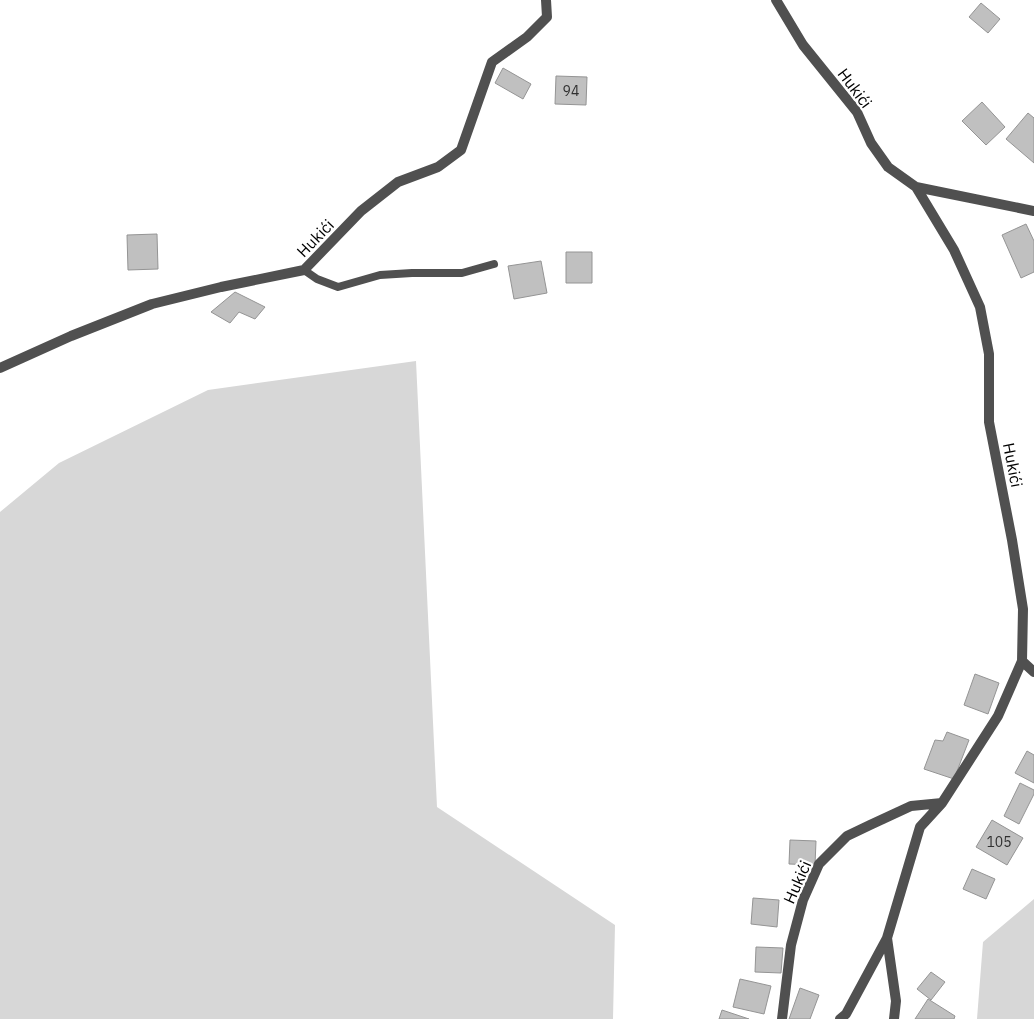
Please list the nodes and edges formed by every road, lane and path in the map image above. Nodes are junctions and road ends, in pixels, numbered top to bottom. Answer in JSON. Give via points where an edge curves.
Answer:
{"nodes":[{"id":1,"x":546,"y":0,"type":"edge"},
{"id":2,"x":776,"y":0,"type":"edge"},
{"id":3,"x":916,"y":187,"type":"junction"},
{"id":4,"x":1034,"y":211,"type":"edge"},
{"id":5,"x":494,"y":264,"type":"dead end"},
{"id":6,"x":304,"y":270,"type":"junction"},
{"id":7,"x":0,"y":368,"type":"edge"},
{"id":8,"x":1022,"y":661,"type":"junction"},
{"id":9,"x":1034,"y":672,"type":"edge"},
{"id":10,"x":942,"y":803,"type":"junction"},
{"id":11,"x":888,"y":938,"type":"junction"},
{"id":12,"x":782,"y":1019,"type":"edge"},
{"id":13,"x":840,"y":1019,"type":"edge"},
{"id":14,"x":894,"y":1019,"type":"edge"}],
"edges":[{"from":1,"to":6,"type":"street","name":"Hukići","via":[[547,17],[527,37],[492,62],[461,150],[438,167],[398,182],[361,210]]},
{"from":2,"to":3,"type":"street","name":"Hukići","via":[[803,45],[858,112],[871,143],[888,167]]},
{"from":3,"to":4,"type":"street","name":"Hukići"},
{"from":3,"to":8,"type":"street","name":"Hukići","via":[[954,250],[980,307],[989,354],[989,422],[1023,609]]},
{"from":5,"to":6,"type":"lane","via":[[462,273],[380,275],[338,287]]},
{"from":6,"to":7,"type":"street","name":"Hukići","via":[[152,304]]},
{"from":8,"to":9,"type":"street"},
{"from":8,"to":10,"type":"street","name":"Hukići","via":[[998,716]]},
{"from":10,"to":11,"type":"street","name":"Hukići","via":[[920,827]]},
{"from":10,"to":12,"type":"street","name":"Hukići","via":[[911,806],[847,836],[819,864],[803,900],[791,945]]},
{"from":11,"to":13,"type":"street","name":"Hukići","via":[[846,1014]]},
{"from":11,"to":14,"type":"street","name":"Hukići","via":[[896,1001]]}]}
